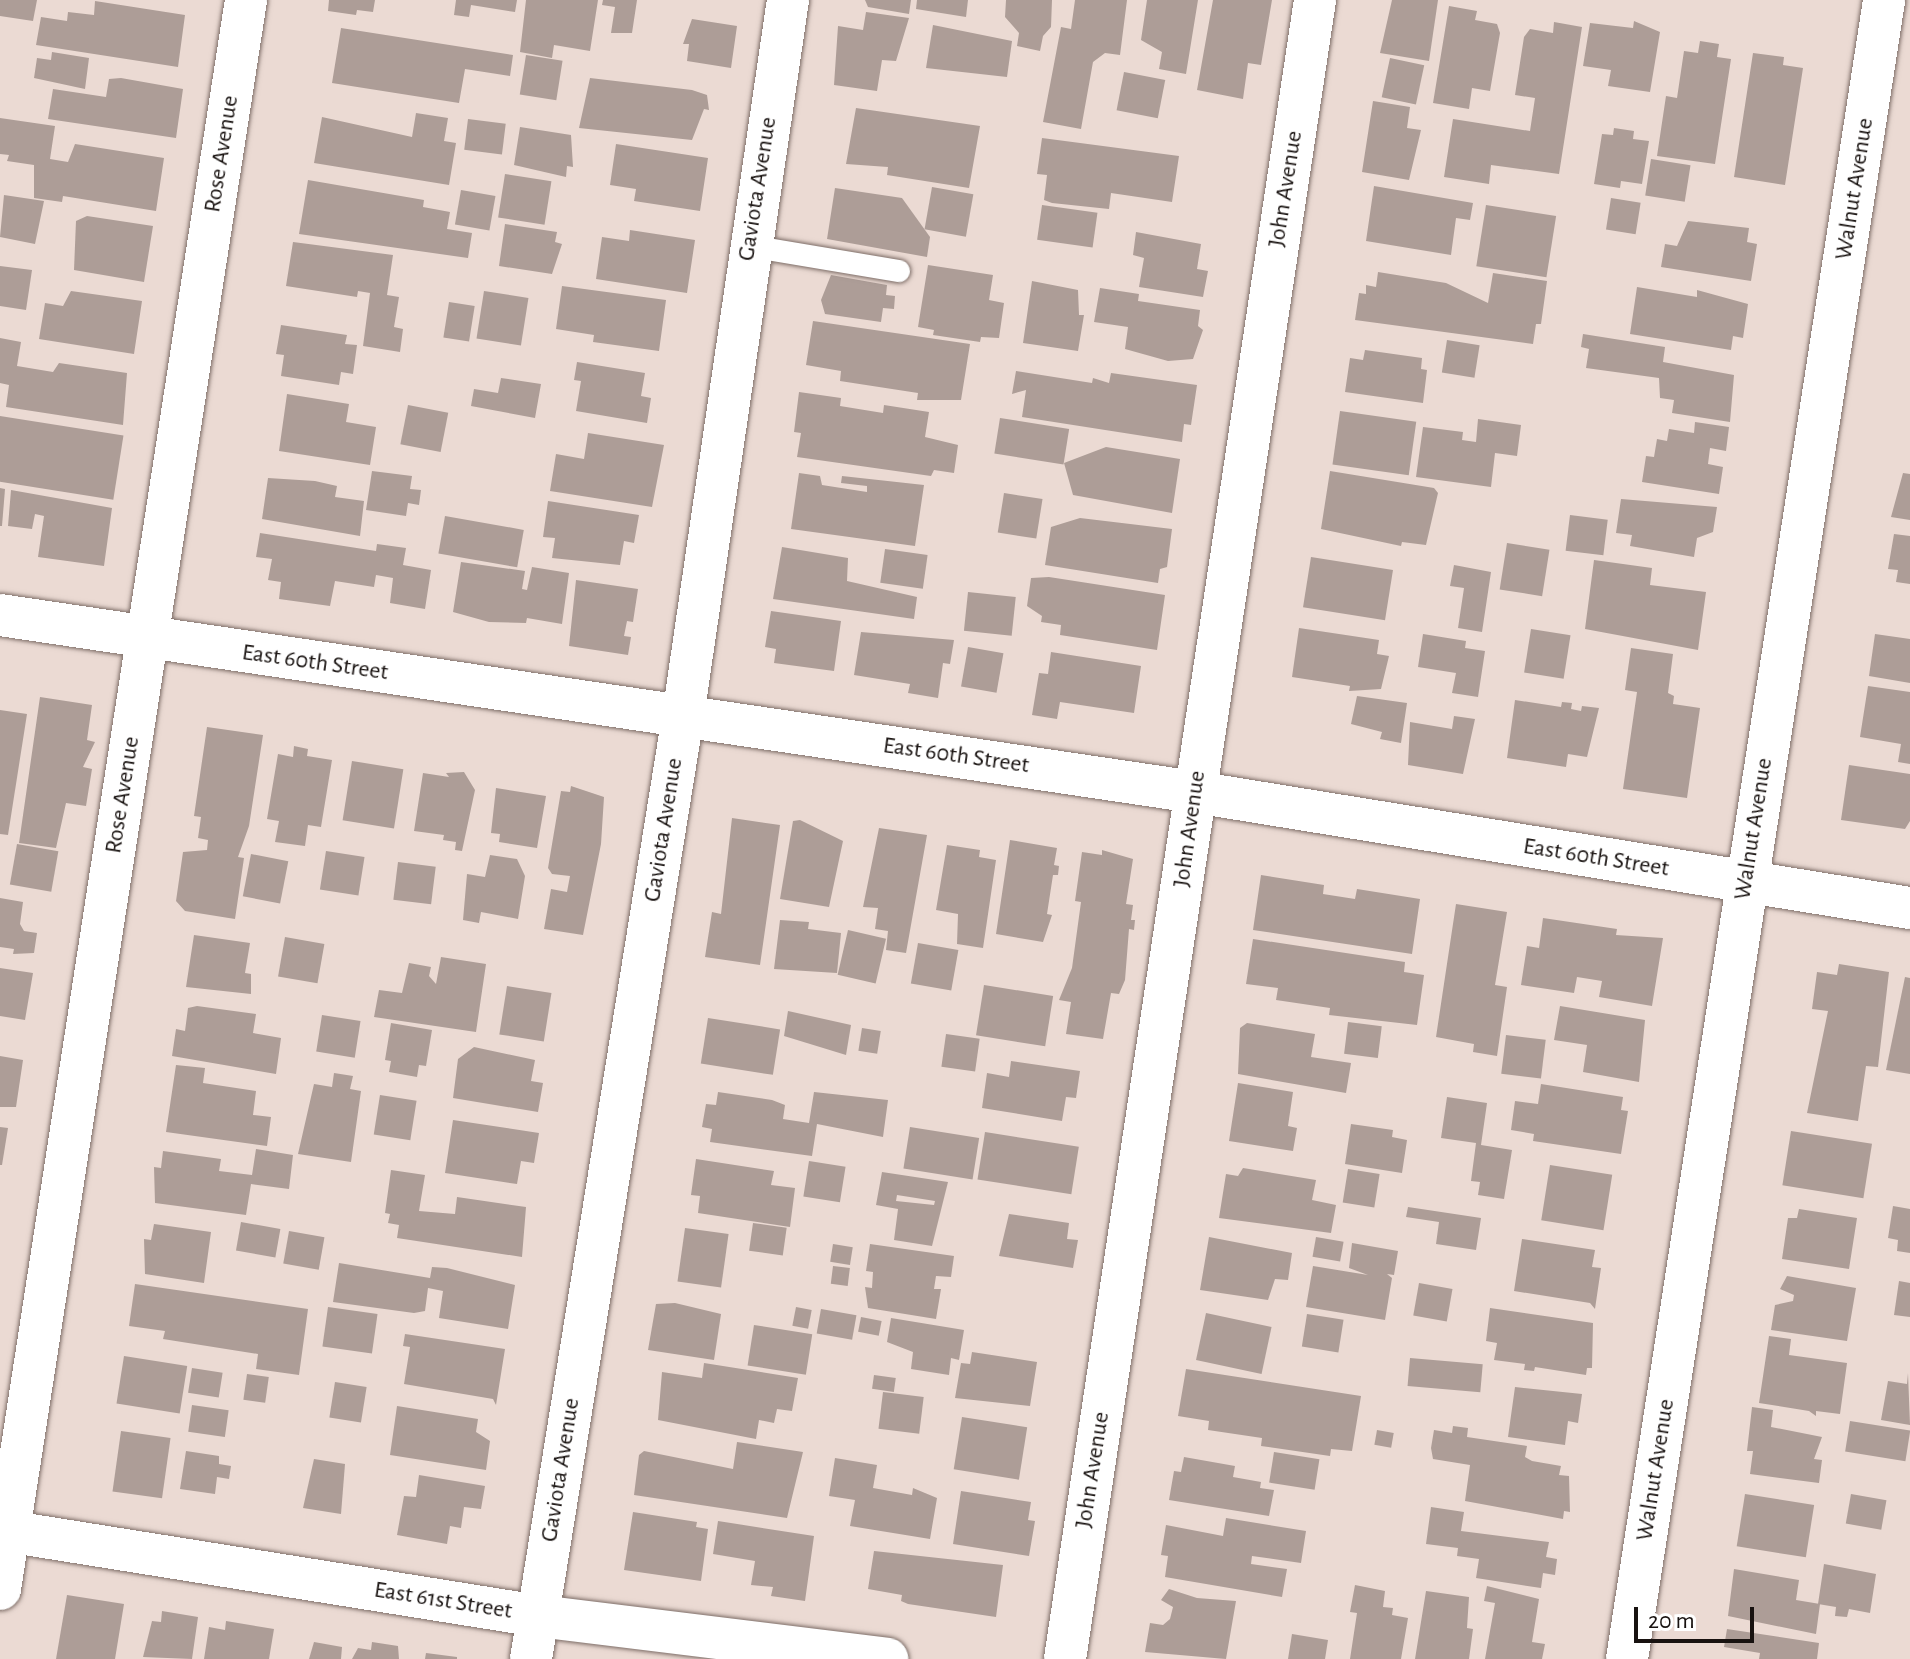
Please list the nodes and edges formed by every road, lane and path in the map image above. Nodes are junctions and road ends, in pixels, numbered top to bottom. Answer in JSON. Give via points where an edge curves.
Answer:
{"nodes":[{"id":1,"x":246,"y":0,"type":"edge"},
{"id":2,"x":788,"y":0,"type":"edge"},
{"id":3,"x":1315,"y":0,"type":"edge"},
{"id":4,"x":1884,"y":0,"type":"edge"},
{"id":5,"x":749,"y":246,"type":"junction"},
{"id":6,"x":899,"y":271,"type":"dead end"},
{"id":7,"x":0,"y":615,"type":"edge"},
{"id":8,"x":147,"y":639,"type":"junction"},
{"id":9,"x":683,"y":716,"type":"junction"},
{"id":10,"x":1195,"y":792,"type":"junction"},
{"id":11,"x":1746,"y":882,"type":"junction"},
{"id":12,"x":1910,"y":908,"type":"edge"},
{"id":13,"x":4,"y":1531,"type":"edge"},
{"id":14,"x":0,"y":1589,"type":"edge"},
{"id":15,"x":538,"y":1616,"type":"junction"},
{"id":16,"x":531,"y":1659,"type":"edge"},
{"id":17,"x":887,"y":1659,"type":"edge"},
{"id":18,"x":1065,"y":1659,"type":"edge"},
{"id":19,"x":1627,"y":1659,"type":"edge"}],
"edges":[{"from":1,"to":8,"type":"street","name":"Rose Avenue"},
{"from":2,"to":5,"type":"street","name":"Gaviota Avenue"},
{"from":3,"to":10,"type":"street","name":"John Avenue"},
{"from":4,"to":11,"type":"street","name":"Walnut Avenue"},
{"from":5,"to":6,"type":"lane"},
{"from":5,"to":9,"type":"street","name":"Gaviota Avenue"},
{"from":7,"to":8,"type":"street","name":"East 60th Street"},
{"from":8,"to":9,"type":"street","name":"East 60th Street"},
{"from":8,"to":13,"type":"street","name":"Rose Avenue"},
{"from":9,"to":10,"type":"street","name":"East 60th Street"},
{"from":9,"to":15,"type":"street","name":"Gaviota Avenue"},
{"from":10,"to":11,"type":"street","name":"East 60th Street"},
{"from":10,"to":18,"type":"street","name":"John Avenue"},
{"from":11,"to":12,"type":"street","name":"East 60th Street"},
{"from":11,"to":19,"type":"street","name":"Walnut Avenue"},
{"from":13,"to":14,"type":"street","name":"Rose Avenue"},
{"from":13,"to":15,"type":"street","name":"East 61st Street"},
{"from":15,"to":16,"type":"street","name":"Gaviota Avenue"},
{"from":15,"to":17,"type":"street","name":"East 61st Street"}]}
